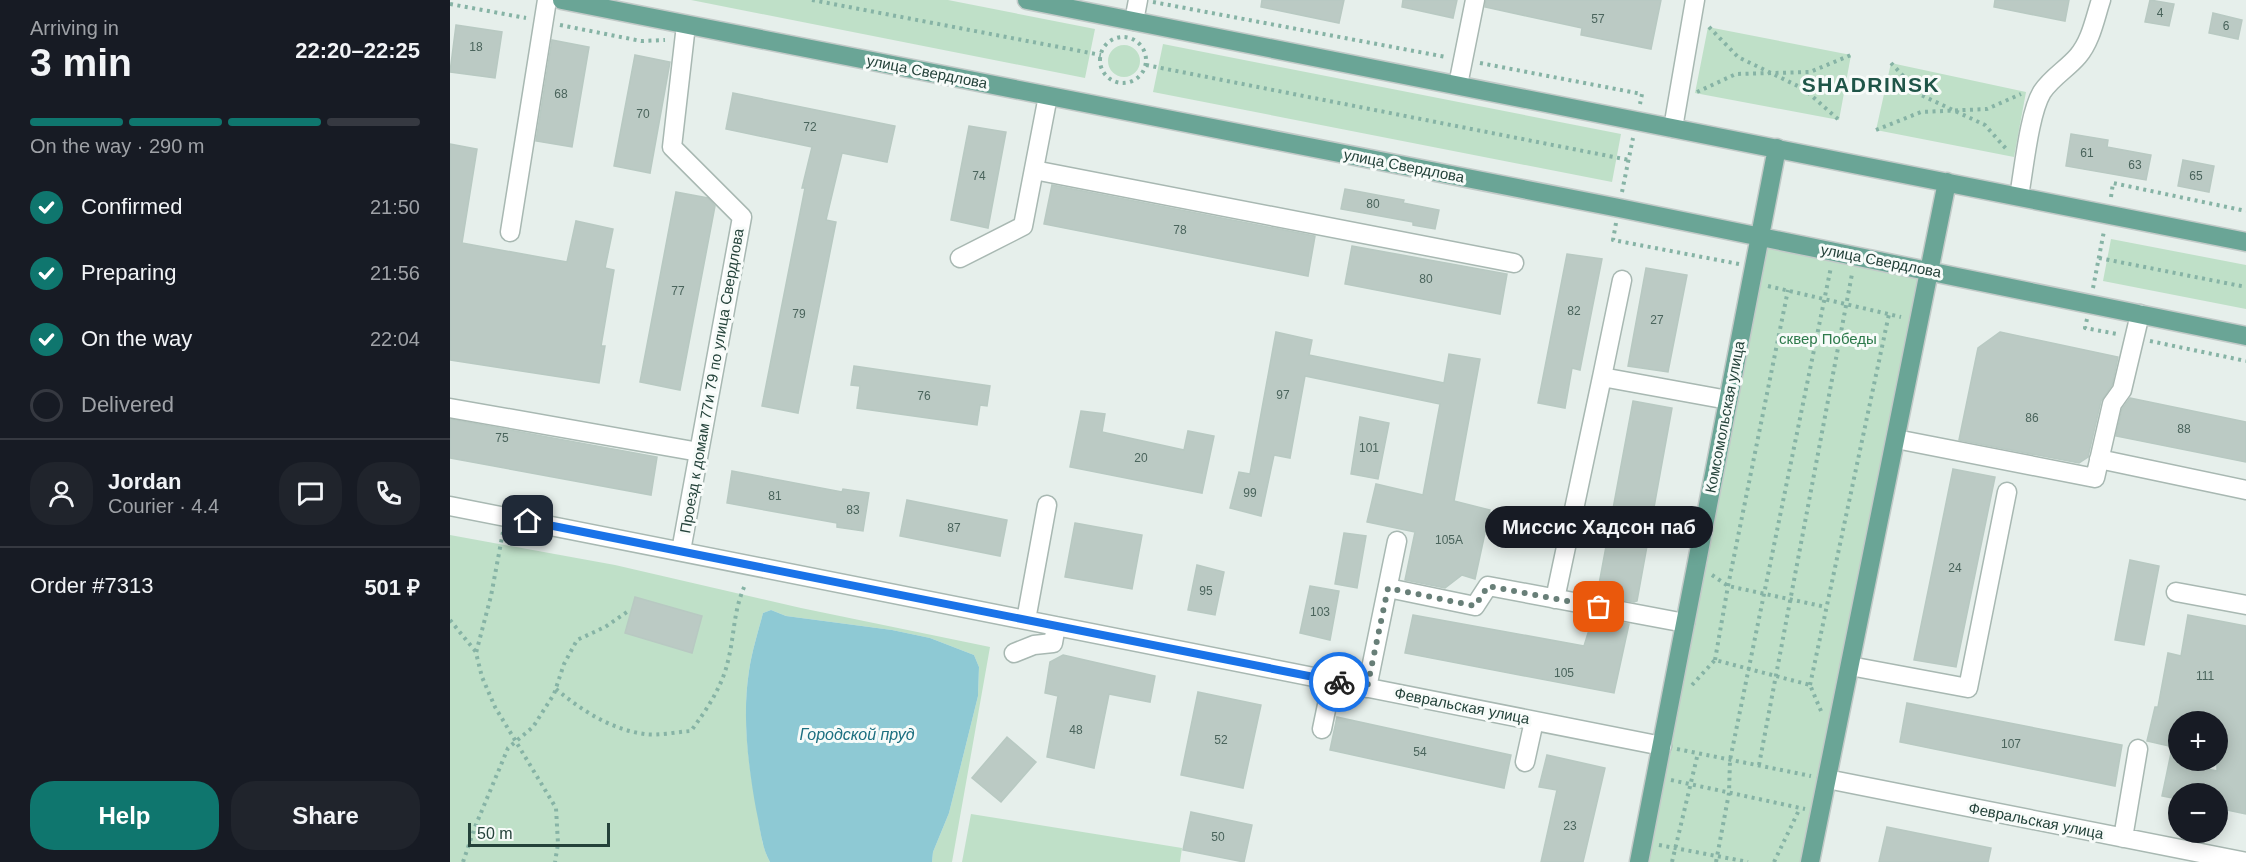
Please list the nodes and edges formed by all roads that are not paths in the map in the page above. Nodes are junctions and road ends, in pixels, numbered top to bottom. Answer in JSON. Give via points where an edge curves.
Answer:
{"nodes":[{"id":1,"x":547,"y":0,"type":"edge"},
{"id":2,"x":562,"y":0,"type":"edge"},
{"id":3,"x":1027,"y":0,"type":"edge"},
{"id":4,"x":1138,"y":0,"type":"edge"},
{"id":5,"x":1474,"y":0,"type":"edge"},
{"id":6,"x":1695,"y":0,"type":"edge"},
{"id":7,"x":2101,"y":0,"type":"edge"},
{"id":8,"x":1134,"y":21,"type":"junction"},
{"id":9,"x":686,"y":25,"type":"junction"},
{"id":10,"x":1458,"y":85,"type":"junction"},
{"id":11,"x":1048,"y":96,"type":"junction"},
{"id":12,"x":1673,"y":128,"type":"junction"},
{"id":13,"x":1777,"y":148,"type":"junction"},
{"id":14,"x":1034,"y":170,"type":"junction"},
{"id":15,"x":1947,"y":182,"type":"junction"},
{"id":16,"x":2019,"y":196,"type":"junction"},
{"id":17,"x":510,"y":232,"type":"dead end"},
{"id":18,"x":1760,"y":237,"type":"junction"},
{"id":19,"x":2246,"y":242,"type":"edge"},
{"id":20,"x":960,"y":258,"type":"dead end"},
{"id":21,"x":1514,"y":263,"type":"dead end"},
{"id":22,"x":1929,"y":270,"type":"junction"},
{"id":23,"x":1622,"y":280,"type":"dead end"},
{"id":24,"x":2140,"y":314,"type":"junction"},
{"id":25,"x":2246,"y":336,"type":"edge"},
{"id":26,"x":1602,"y":377,"type":"junction"},
{"id":27,"x":1728,"y":400,"type":"junction"},
{"id":28,"x":450,"y":408,"type":"edge"},
{"id":29,"x":1896,"y":439,"type":"junction"},
{"id":30,"x":699,"y":452,"type":"junction"},
{"id":31,"x":2099,"y":459,"type":"junction"},
{"id":32,"x":2246,"y":490,"type":"edge"},
{"id":33,"x":2007,"y":492,"type":"dead end"},
{"id":34,"x":1047,"y":505,"type":"dead end"},
{"id":35,"x":450,"y":506,"type":"edge"},
{"id":36,"x":1398,"y":541,"type":"dead end"},
{"id":37,"x":681,"y":551,"type":"junction"},
{"id":38,"x":1388,"y":588,"type":"junction"},
{"id":39,"x":2176,"y":592,"type":"dead end"},
{"id":40,"x":1555,"y":599,"type":"junction"},
{"id":41,"x":2246,"y":605,"type":"edge"},
{"id":42,"x":1026,"y":620,"type":"junction"},
{"id":43,"x":1685,"y":623,"type":"junction"},
{"id":44,"x":1056,"y":626,"type":"junction"},
{"id":45,"x":1014,"y":653,"type":"dead end"},
{"id":46,"x":1850,"y":666,"type":"junction"},
{"id":47,"x":1332,"y":681,"type":"junction"},
{"id":48,"x":1367,"y":688,"type":"junction"},
{"id":49,"x":1534,"y":721,"type":"junction"},
{"id":50,"x":1322,"y":729,"type":"dead end"},
{"id":51,"x":1662,"y":746,"type":"junction"},
{"id":52,"x":2138,"y":749,"type":"dead end"},
{"id":53,"x":1526,"y":762,"type":"dead end"},
{"id":54,"x":1827,"y":779,"type":"junction"},
{"id":55,"x":2123,"y":838,"type":"junction"},
{"id":56,"x":1639,"y":862,"type":"edge"},
{"id":57,"x":1810,"y":862,"type":"edge"},
{"id":58,"x":2246,"y":862,"type":"edge"}],
"edges":[{"from":1,"to":17,"type":"street"},
{"from":2,"to":9,"type":"main road","name":"улица Свердлова"},
{"from":3,"to":8,"type":"main road"},
{"from":4,"to":8,"type":"street"},
{"from":5,"to":10,"type":"street"},
{"from":6,"to":12,"type":"street"},
{"from":7,"to":16,"type":"street","via":[[2080,55],[2053,78],[2034,111]]},
{"from":8,"to":10,"type":"main road"},
{"from":9,"to":11,"type":"main road","name":"улица Свердлова"},
{"from":9,"to":30,"type":"street","name":"Проезд к домам 77и 79 по улица Свердлова","via":[[672,147],[742,217]]},
{"from":10,"to":12,"type":"main road"},
{"from":11,"to":14,"type":"street"},
{"from":11,"to":18,"type":"main road","name":"улица Свердлова"},
{"from":12,"to":13,"type":"main road"},
{"from":13,"to":15,"type":"main road"},
{"from":13,"to":18,"type":"main road","name":"Комсомольская улица"},
{"from":14,"to":20,"type":"street","via":[[1023,226]]},
{"from":14,"to":21,"type":"street"},
{"from":15,"to":16,"type":"main road"},
{"from":15,"to":22,"type":"main road"},
{"from":16,"to":19,"type":"main road"},
{"from":18,"to":22,"type":"main road","name":"улица Свердлова"},
{"from":18,"to":27,"type":"main road","name":"Комсомольская улица"},
{"from":22,"to":24,"type":"main road","name":"улица Свердлова"},
{"from":22,"to":29,"type":"main road"},
{"from":23,"to":26,"type":"street"},
{"from":24,"to":25,"type":"main road","name":"улица Свердлова"},
{"from":24,"to":31,"type":"street","via":[[2122,390],[2112,404]]},
{"from":26,"to":27,"type":"street"},
{"from":26,"to":40,"type":"street"},
{"from":27,"to":43,"type":"main road","name":"Комсомольская улица"},
{"from":28,"to":30,"type":"street"},
{"from":29,"to":31,"type":"street","via":[[2095,478]]},
{"from":29,"to":46,"type":"main road"},
{"from":30,"to":37,"type":"street","name":"Проезд к домам 77и 79 по улица Свердлова"},
{"from":31,"to":32,"type":"street"},
{"from":33,"to":46,"type":"street","via":[[1968,688]]},
{"from":34,"to":42,"type":"street"},
{"from":35,"to":37,"type":"street","name":"Февральская улица"},
{"from":36,"to":38,"type":"street"},
{"from":37,"to":42,"type":"street","name":"Февральская улица"},
{"from":38,"to":40,"type":"street","via":[[1475,606],[1488,586]]},
{"from":38,"to":48,"type":"street"},
{"from":39,"to":41,"type":"street"},
{"from":40,"to":43,"type":"street"},
{"from":42,"to":44,"type":"street","name":"Февральская улица"},
{"from":43,"to":51,"type":"main road","name":"Комсомольская улица"},
{"from":44,"to":45,"type":"street","via":[[1053,643]]},
{"from":44,"to":47,"type":"street","name":"Февральская улица"},
{"from":46,"to":54,"type":"main road"},
{"from":47,"to":48,"type":"street","name":"Февральская улица"},
{"from":47,"to":50,"type":"street"},
{"from":48,"to":49,"type":"street","name":"Февральская улица"},
{"from":49,"to":51,"type":"street","name":"Февральская улица"},
{"from":49,"to":53,"type":"street"},
{"from":51,"to":56,"type":"main road","name":"Комсомольская улица"},
{"from":52,"to":55,"type":"street"},
{"from":54,"to":55,"type":"street","name":"Февральская улица"},
{"from":54,"to":57,"type":"main road"},
{"from":55,"to":58,"type":"street","name":"Февральская улица"}]}
